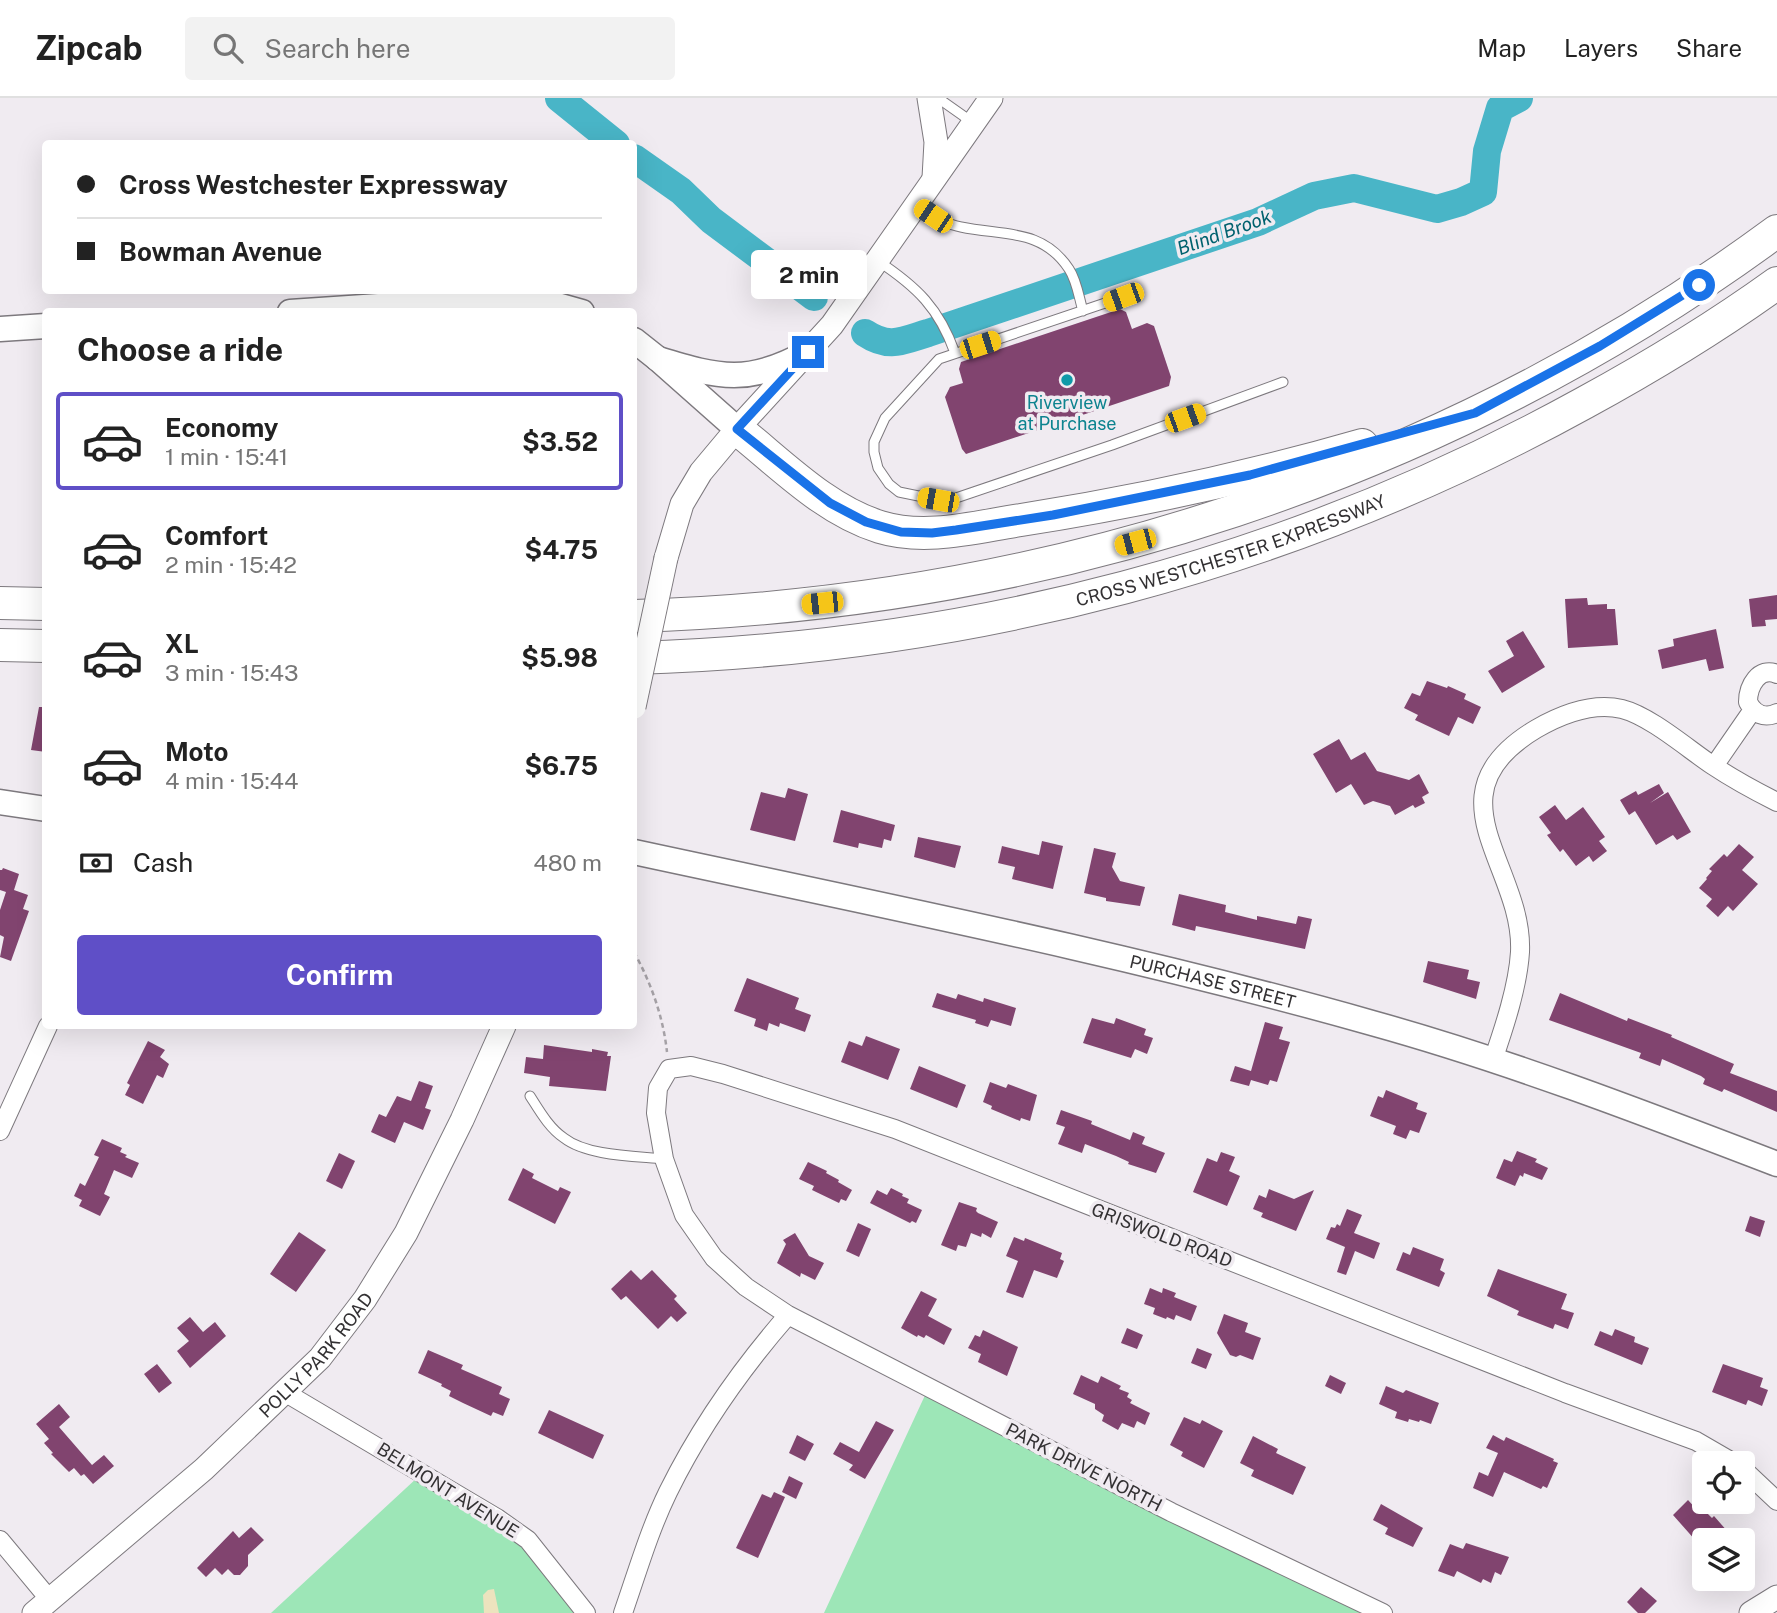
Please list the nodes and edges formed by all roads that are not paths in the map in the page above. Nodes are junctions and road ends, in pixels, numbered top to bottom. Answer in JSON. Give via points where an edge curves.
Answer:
{"nodes":[{"id":1,"x":929,"y":98,"type":"edge"},
{"id":2,"x":938,"y":98,"type":"edge"},
{"id":3,"x":991,"y":98,"type":"edge"},
{"id":4,"x":974,"y":123,"type":"junction"},
{"id":5,"x":934,"y":181,"type":"junction"},
{"id":6,"x":917,"y":206,"type":"junction"},
{"id":7,"x":1777,"y":231,"type":"edge"},
{"id":8,"x":878,"y":261,"type":"junction"},
{"id":9,"x":1777,"y":283,"type":"edge"},
{"id":10,"x":1123,"y":297,"type":"dead end"},
{"id":11,"x":349,"y":308,"type":"edge"},
{"id":12,"x":568,"y":308,"type":"edge"},
{"id":13,"x":1083,"y":311,"type":"junction"},
{"id":14,"x":42,"y":326,"type":"edge"},
{"id":15,"x":0,"y":329,"type":"edge"},
{"id":16,"x":637,"y":342,"type":"edge"},
{"id":17,"x":808,"y":352,"type":"junction"},
{"id":18,"x":955,"y":353,"type":"junction"},
{"id":19,"x":658,"y":359,"type":"junction"},
{"id":20,"x":1283,"y":382,"type":"dead end"},
{"id":21,"x":1475,"y":413,"type":"junction"},
{"id":22,"x":737,"y":429,"type":"junction"},
{"id":23,"x":0,"y":603,"type":"edge"},
{"id":24,"x":42,"y":604,"type":"edge"},
{"id":25,"x":637,"y":616,"type":"edge"},
{"id":26,"x":0,"y":645,"type":"edge"},
{"id":27,"x":42,"y":646,"type":"edge"},
{"id":28,"x":637,"y":657,"type":"edge"},
{"id":29,"x":1777,"y":674,"type":"edge"},
{"id":30,"x":637,"y":693,"type":"edge"},
{"id":31,"x":1752,"y":711,"type":"junction"},
{"id":32,"x":1777,"y":713,"type":"edge"},
{"id":33,"x":1714,"y":766,"type":"junction"},
{"id":34,"x":0,"y":802,"type":"edge"},
{"id":35,"x":1777,"y":802,"type":"edge"},
{"id":36,"x":42,"y":808,"type":"edge"},
{"id":37,"x":637,"y":853,"type":"edge"},
{"id":38,"x":47,"y":1029,"type":"edge"},
{"id":39,"x":503,"y":1029,"type":"edge"},
{"id":40,"x":1493,"y":1060,"type":"junction"},
{"id":41,"x":530,"y":1096,"type":"dead end"},
{"id":42,"x":0,"y":1131,"type":"edge"},
{"id":43,"x":664,"y":1159,"type":"junction"},
{"id":44,"x":1777,"y":1164,"type":"edge"},
{"id":45,"x":788,"y":1315,"type":"junction"},
{"id":46,"x":286,"y":1392,"type":"junction"},
{"id":47,"x":1713,"y":1451,"type":"edge"},
{"id":48,"x":1755,"y":1480,"type":"edge"},
{"id":49,"x":1777,"y":1501,"type":"edge"},
{"id":50,"x":0,"y":1541,"type":"edge"},
{"id":51,"x":1777,"y":1597,"type":"edge"},
{"id":52,"x":42,"y":1606,"type":"edge"},
{"id":53,"x":586,"y":1613,"type":"edge"},
{"id":54,"x":623,"y":1613,"type":"edge"},
{"id":55,"x":1383,"y":1613,"type":"edge"},
{"id":56,"x":1751,"y":1613,"type":"edge"}],
"edges":[{"from":1,"to":5,"type":"street","via":[[936,142]]},
{"from":2,"to":4,"type":"lane"},
{"from":3,"to":4,"type":"street"},
{"from":4,"to":5,"type":"street"},
{"from":5,"to":6,"type":"street"},
{"from":6,"to":8,"type":"street"},
{"from":6,"to":13,"type":"lane","via":[[959,227],[1024,235],[1044,245],[1071,272]]},
{"from":7,"to":21,"type":"highway","name":"CROSS WESTCHESTER EXPRESSWAY","via":[[1625,332]]},
{"from":8,"to":17,"type":"street"},
{"from":8,"to":18,"type":"lane","via":[[927,300]]},
{"from":9,"to":28,"type":"highway","name":"CROSS WESTCHESTER EXPRESSWAY","via":[[1672,352],[1517,439],[1383,501],[1236,555],[1074,601],[959,626],[812,647]]},
{"from":10,"to":13,"type":"lane"},
{"from":11,"to":12,"type":"main road","via":[[498,298]]},
{"from":13,"to":18,"type":"lane"},
{"from":14,"to":15,"type":"main road"},
{"from":16,"to":19,"type":"main road"},
{"from":17,"to":19,"type":"main road","via":[[780,367],[726,376]]},
{"from":17,"to":22,"type":"street"},
{"from":18,"to":20,"type":"lane","via":[[939,359],[885,418],[874,442],[878,468],[899,492],[953,499]]},
{"from":19,"to":22,"type":"main road"},
{"from":21,"to":22,"type":"highway","via":[[1250,475],[1053,515],[932,533],[883,528],[846,513]]},
{"from":21,"to":25,"type":"highway","name":"CROSS WESTCHESTER EXPRESSWAY","via":[[1268,500],[1065,560],[865,598]]},
{"from":22,"to":30,"type":"street","bridge":true,"via":[[690,489],[676,521]]},
{"from":23,"to":24,"type":"highway"},
{"from":26,"to":27,"type":"highway"},
{"from":29,"to":31,"type":"street","via":[[1761,673],[1754,680],[1748,695]]},
{"from":31,"to":32,"type":"street"},
{"from":31,"to":33,"type":"street"},
{"from":33,"to":35,"type":"street"},
{"from":33,"to":40,"type":"street","via":[[1639,715],[1605,707],[1558,716],[1504,755],[1485,785],[1482,813],[1518,916],[1520,952]]},
{"from":34,"to":36,"type":"main road"},
{"from":37,"to":40,"type":"main road","name":"PURCHASE STREET","via":[[1242,988]]},
{"from":38,"to":42,"type":"street"},
{"from":39,"to":46,"type":"street","name":"POLLY PARK ROAD","via":[[406,1233],[320,1359]]},
{"from":40,"to":44,"type":"main road","name":"PURCHASE STREET"},
{"from":41,"to":43,"type":"lane","via":[[564,1139],[601,1153]]},
{"from":43,"to":45,"type":"street","via":[[684,1215],[713,1258]]},
{"from":43,"to":47,"type":"street","name":"GRISWOLD ROAD","via":[[656,1113],[658,1088],[669,1069],[691,1066],[723,1074],[895,1129]]},
{"from":45,"to":54,"type":"street","via":[[720,1399],[668,1492]]},
{"from":45,"to":55,"type":"street","name":"PARK DRIVE NORTH","via":[[1171,1512]]},
{"from":46,"to":52,"type":"street","name":"POLLY PARK ROAD","via":[[204,1469]]},
{"from":46,"to":53,"type":"street","name":"BELMONT AVENUE","via":[[528,1540]]},
{"from":48,"to":49,"type":"street"},
{"from":50,"to":52,"type":"street"},
{"from":51,"to":56,"type":"street"}]}
